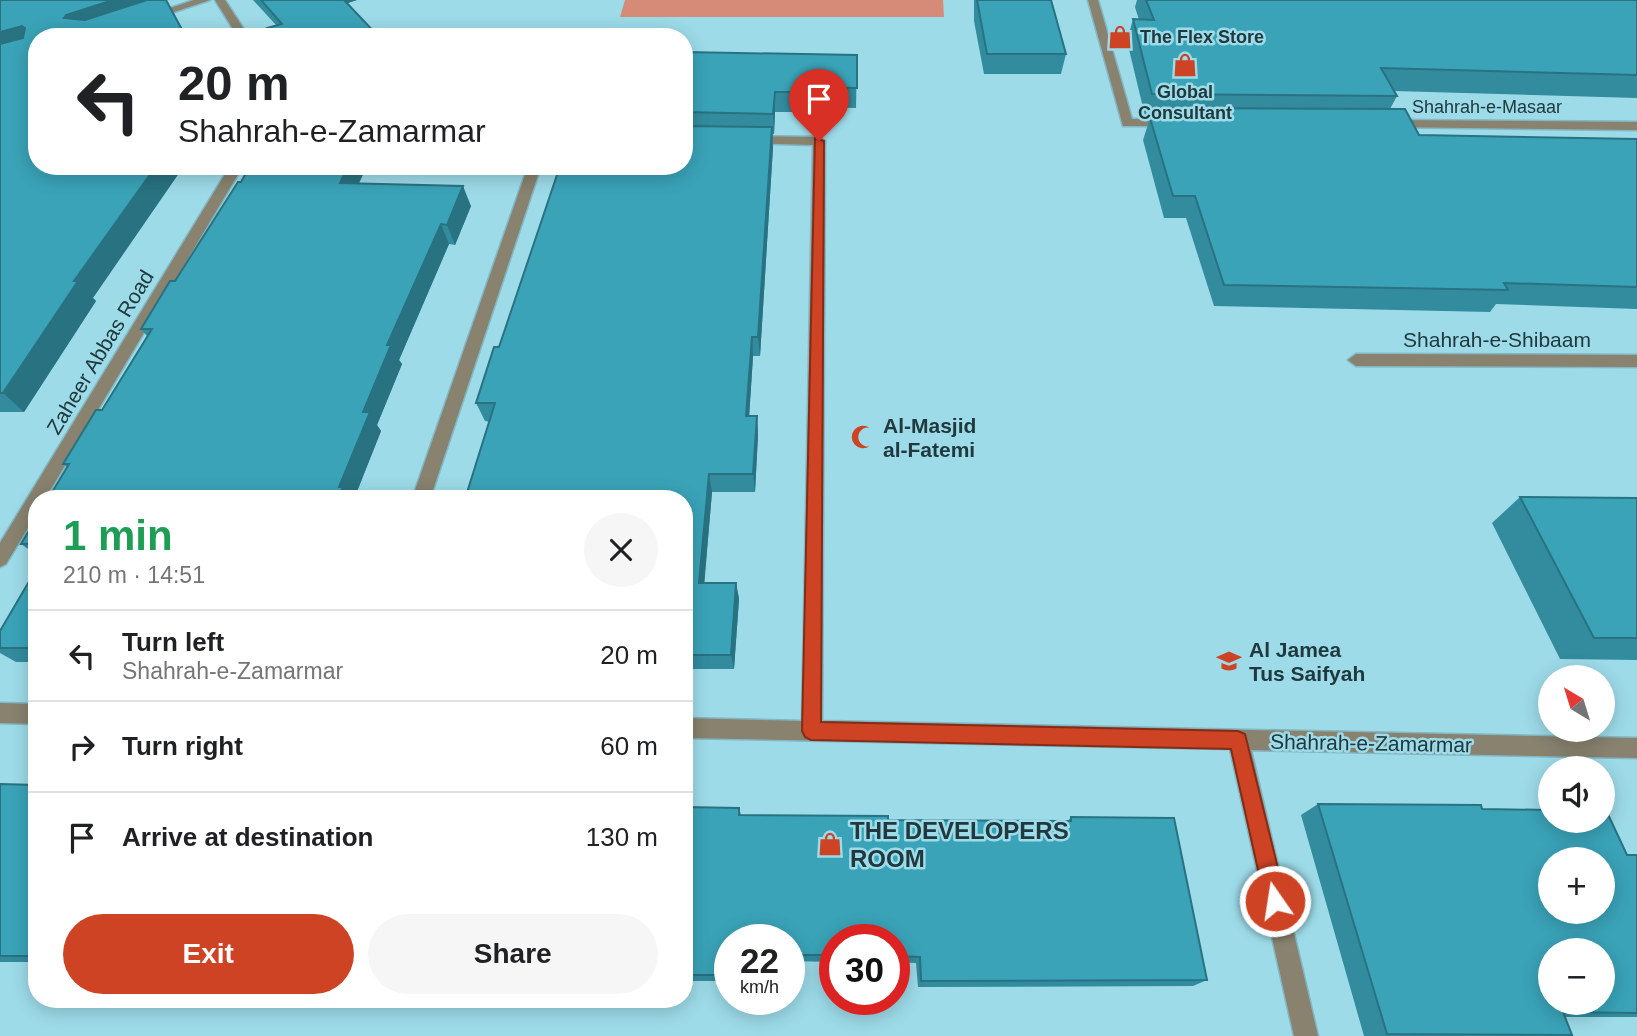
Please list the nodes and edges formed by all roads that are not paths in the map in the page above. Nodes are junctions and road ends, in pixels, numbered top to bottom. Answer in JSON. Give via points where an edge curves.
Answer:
{"nodes":[{"id":1,"x":205,"y":0,"type":"edge"},
{"id":2,"x":220,"y":0,"type":"edge"},
{"id":3,"x":1093,"y":0,"type":"edge"},
{"id":4,"x":138,"y":20,"type":"edge"},
{"id":5,"x":238,"y":28,"type":"edge"},
{"id":6,"x":1182,"y":123,"type":"edge"},
{"id":7,"x":1375,"y":124,"type":"edge"},
{"id":8,"x":1637,"y":126,"type":"edge"},
{"id":9,"x":738,"y":139,"type":"edge"},
{"id":10,"x":232,"y":175,"type":"edge"},
{"id":11,"x":532,"y":175,"type":"edge"},
{"id":12,"x":1356,"y":360,"type":"dead end"},
{"id":13,"x":1637,"y":361,"type":"edge"},
{"id":14,"x":42,"y":490,"type":"edge"},
{"id":15,"x":424,"y":490,"type":"edge"},
{"id":16,"x":28,"y":513,"type":"edge"},
{"id":17,"x":0,"y":559,"type":"edge"},
{"id":18,"x":0,"y":713,"type":"edge"},
{"id":19,"x":28,"y":714,"type":"edge"},
{"id":20,"x":693,"y":728,"type":"edge"},
{"id":21,"x":811,"y":731,"type":"junction"},
{"id":22,"x":1238,"y":740,"type":"junction"},
{"id":23,"x":1637,"y":748,"type":"edge"},
{"id":24,"x":1306,"y":1036,"type":"edge"}],
"edges":[{"from":1,"to":4,"type":"street"},
{"from":2,"to":5,"type":"street"},
{"from":3,"to":6,"type":"street","via":[[1127,123]]},
{"from":7,"to":8,"type":"street","name":"Shahrah-e-Masaar"},
{"from":9,"to":21,"type":"street","via":[[819,141]]},
{"from":10,"to":14,"type":"street","name":"Zaheer Abbas Road"},
{"from":11,"to":15,"type":"street"},
{"from":12,"to":13,"type":"street","name":"Shahrah-e-Shibaam"},
{"from":16,"to":17,"type":"street","name":"Zaheer Abbas Road"},
{"from":18,"to":19,"type":"street"},
{"from":20,"to":21,"type":"street","name":"Shahrah-e-Zamarmar"},
{"from":21,"to":22,"type":"street","name":"Shahrah-e-Zamarmar"},
{"from":22,"to":23,"type":"street","name":"Shahrah-e-Zamarmar"},
{"from":22,"to":24,"type":"street"}]}
